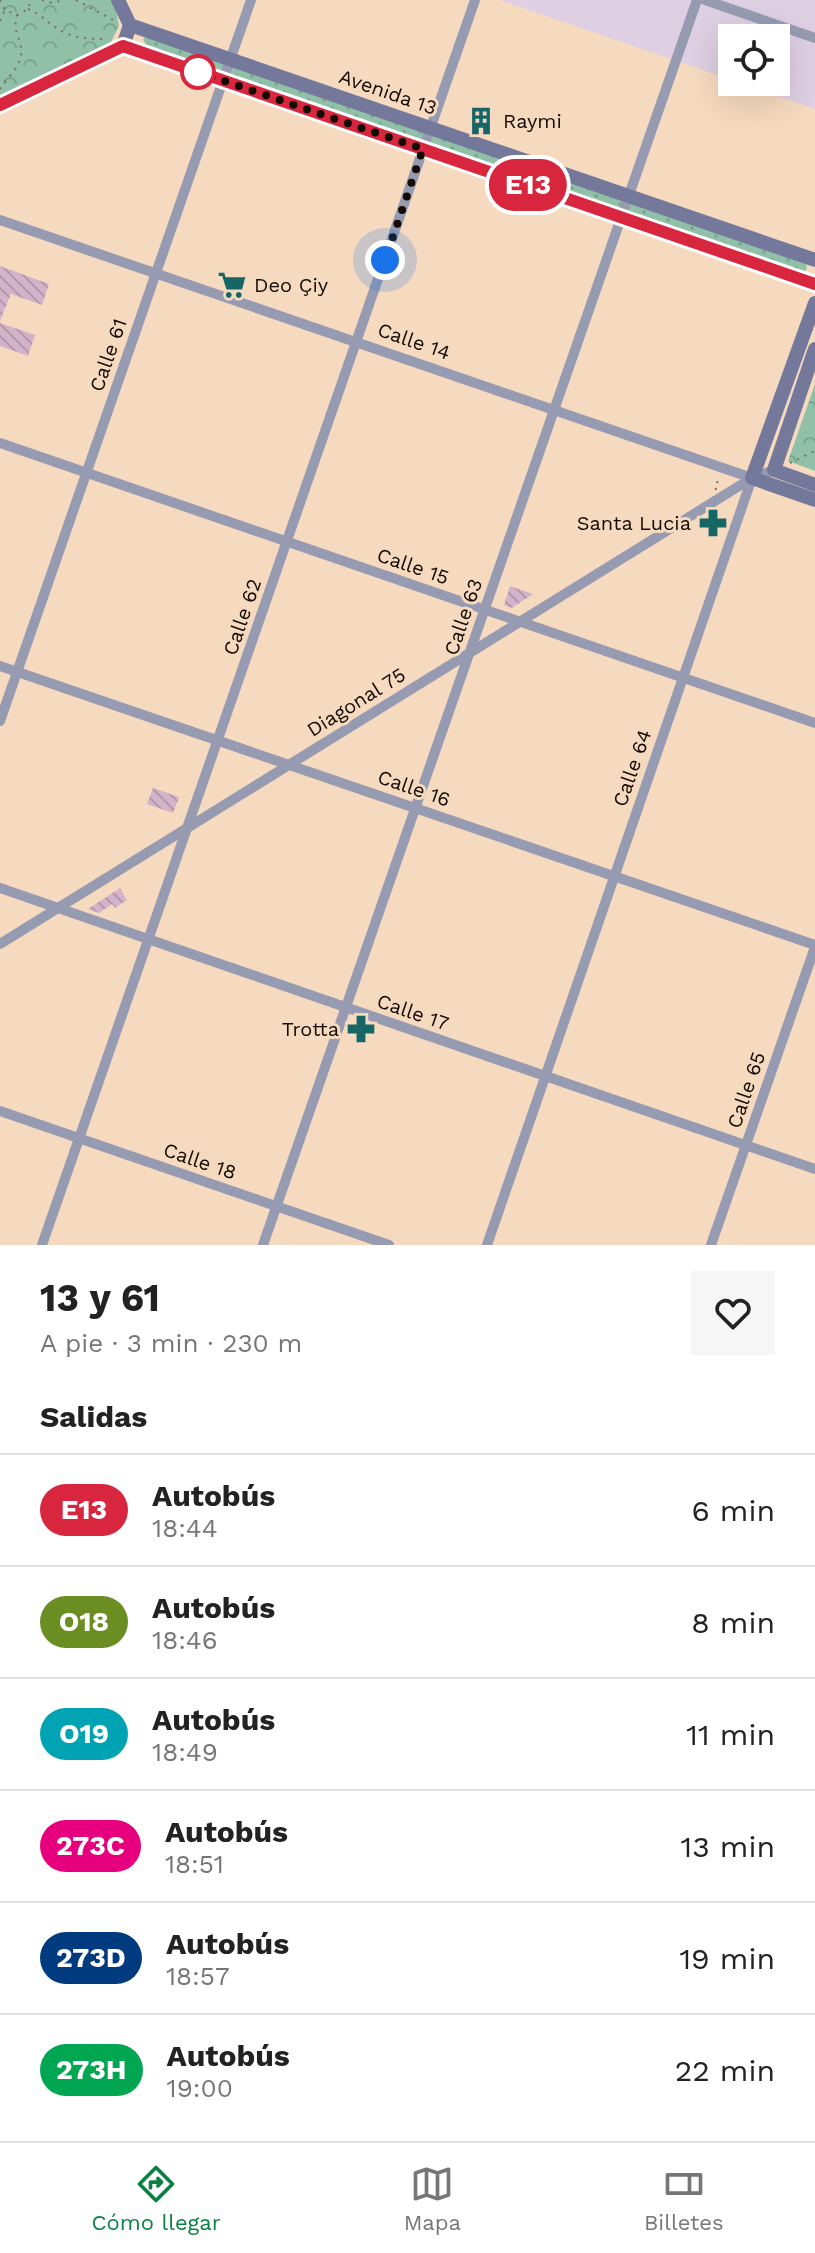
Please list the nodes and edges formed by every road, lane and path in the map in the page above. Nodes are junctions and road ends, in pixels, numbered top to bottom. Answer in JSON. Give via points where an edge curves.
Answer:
{"nodes":[{"id":1,"x":0,"y":0,"type":"edge"},
{"id":2,"x":31,"y":0,"type":"edge"},
{"id":3,"x":42,"y":0,"type":"edge"},
{"id":4,"x":64,"y":0,"type":"edge"},
{"id":5,"x":76,"y":0,"type":"edge"},
{"id":6,"x":118,"y":0,"type":"edge"},
{"id":7,"x":251,"y":0,"type":"edge"},
{"id":8,"x":475,"y":0,"type":"edge"},
{"id":9,"x":697,"y":0,"type":"edge"},
{"id":10,"x":705,"y":0,"type":"edge"},
{"id":11,"x":28,"y":9,"type":"junction"},
{"id":12,"x":5,"y":10,"type":"junction"},
{"id":13,"x":17,"y":15,"type":"junction"},
{"id":14,"x":0,"y":21,"type":"edge"},
{"id":15,"x":130,"y":25,"type":"junction"},
{"id":16,"x":815,"y":38,"type":"edge"},
{"id":17,"x":123,"y":46,"type":"junction"},
{"id":18,"x":230,"y":59,"type":"junction"},
{"id":19,"x":223,"y":80,"type":"junction"},
{"id":20,"x":0,"y":89,"type":"edge"},
{"id":21,"x":0,"y":105,"type":"edge"},
{"id":22,"x":431,"y":128,"type":"junction"},
{"id":23,"x":423,"y":149,"type":"junction"},
{"id":24,"x":628,"y":196,"type":"junction"},
{"id":25,"x":621,"y":217,"type":"junction"},
{"id":26,"x":0,"y":220,"type":"edge"},
{"id":27,"x":815,"y":260,"type":"edge"},
{"id":28,"x":156,"y":274,"type":"junction"},
{"id":29,"x":815,"y":284,"type":"edge"},
{"id":30,"x":815,"y":303,"type":"edge"},
{"id":31,"x":356,"y":342,"type":"junction"},
{"id":32,"x":815,"y":349,"type":"edge"},
{"id":33,"x":554,"y":410,"type":"junction"},
{"id":34,"x":0,"y":443,"type":"edge"},
{"id":35,"x":815,"y":451,"type":"edge"},
{"id":36,"x":789,"y":464,"type":"dead end"},
{"id":37,"x":774,"y":470,"type":"junction"},
{"id":38,"x":86,"y":473,"type":"junction"},
{"id":39,"x":752,"y":478,"type":"junction"},
{"id":40,"x":815,"y":485,"type":"edge"},
{"id":41,"x":815,"y":500,"type":"edge"},
{"id":42,"x":287,"y":542,"type":"junction"},
{"id":43,"x":484,"y":609,"type":"junction"},
{"id":44,"x":521,"y":621,"type":"junction"},
{"id":45,"x":470,"y":653,"type":"junction"},
{"id":46,"x":0,"y":666,"type":"edge"},
{"id":47,"x":17,"y":672,"type":"junction"},
{"id":48,"x":684,"y":678,"type":"junction"},
{"id":49,"x":0,"y":721,"type":"edge"},
{"id":50,"x":815,"y":723,"type":"edge"},
{"id":51,"x":218,"y":740,"type":"junction"},
{"id":52,"x":291,"y":764,"type":"junction"},
{"id":53,"x":415,"y":808,"type":"junction"},
{"id":54,"x":185,"y":830,"type":"junction"},
{"id":55,"x":615,"y":877,"type":"junction"},
{"id":56,"x":0,"y":888,"type":"edge"},
{"id":57,"x":60,"y":907,"type":"junction"},
{"id":58,"x":148,"y":940,"type":"junction"},
{"id":59,"x":0,"y":944,"type":"edge"},
{"id":60,"x":815,"y":946,"type":"edge"},
{"id":61,"x":346,"y":1008,"type":"junction"},
{"id":62,"x":546,"y":1076,"type":"junction"},
{"id":63,"x":0,"y":1111,"type":"edge"},
{"id":64,"x":79,"y":1138,"type":"junction"},
{"id":65,"x":746,"y":1145,"type":"junction"},
{"id":66,"x":815,"y":1169,"type":"edge"},
{"id":67,"x":277,"y":1206,"type":"junction"},
{"id":68,"x":42,"y":1245,"type":"edge"},
{"id":69,"x":263,"y":1245,"type":"edge"},
{"id":70,"x":389,"y":1245,"type":"edge"},
{"id":71,"x":487,"y":1245,"type":"edge"},
{"id":72,"x":711,"y":1245,"type":"edge"}],
"edges":[{"from":1,"to":12,"type":"path"},
{"from":2,"to":11,"type":"path"},
{"from":3,"to":4,"type":"path"},
{"from":5,"to":15,"type":"path"},
{"from":6,"to":15,"type":"main road"},
{"from":7,"to":18,"type":"street","name":"Calle 61"},
{"from":8,"to":22,"type":"street","name":"Calle 62"},
{"from":9,"to":24,"type":"street","name":"Calle 63"},
{"from":10,"to":16,"type":"street"},
{"from":11,"to":13,"type":"path"},
{"from":11,"to":17,"type":"path","via":[[81,39]]},
{"from":12,"to":13,"type":"path"},
{"from":12,"to":14,"type":"path"},
{"from":13,"to":20,"type":"path","via":[[13,29],[22,49],[16,71]]},
{"from":15,"to":17,"type":"main road"},
{"from":15,"to":18,"type":"main road","name":"Avenida 13"},
{"from":17,"to":19,"type":"main road"},
{"from":17,"to":21,"type":"main road"},
{"from":18,"to":19,"type":"street","name":"Calle 61"},
{"from":18,"to":22,"type":"main road","name":"Avenida 13"},
{"from":19,"to":23,"type":"main road"},
{"from":19,"to":28,"type":"street","name":"Calle 61"},
{"from":22,"to":23,"type":"street","name":"Calle 62"},
{"from":22,"to":24,"type":"main road","name":"Avenida 13"},
{"from":23,"to":25,"type":"main road"},
{"from":23,"to":31,"type":"street","name":"Calle 62"},
{"from":24,"to":25,"type":"street","name":"Calle 63"},
{"from":24,"to":27,"type":"main road","name":"Avenida 13"},
{"from":25,"to":29,"type":"main road"},
{"from":25,"to":33,"type":"street","name":"Calle 63"},
{"from":26,"to":28,"type":"street","name":"Calle 14"},
{"from":28,"to":31,"type":"street","name":"Calle 14"},
{"from":28,"to":38,"type":"street","name":"Calle 61"},
{"from":30,"to":39,"type":"main road","name":"Calle 64"},
{"from":31,"to":33,"type":"street","name":"Calle 14"},
{"from":31,"to":42,"type":"street","name":"Calle 62"},
{"from":32,"to":37,"type":"main road"},
{"from":33,"to":39,"type":"street","name":"Calle 14"},
{"from":33,"to":43,"type":"street","name":"Calle 63"},
{"from":34,"to":38,"type":"street","name":"Calle 15"},
{"from":35,"to":36,"type":"path"},
{"from":37,"to":39,"type":"street","name":"Diagonal 75"},
{"from":37,"to":40,"type":"main road"},
{"from":38,"to":42,"type":"street","name":"Calle 15"},
{"from":38,"to":47,"type":"street","name":"Calle 61"},
{"from":39,"to":41,"type":"main road","name":"Calle 14"},
{"from":39,"to":44,"type":"street","name":"Diagonal 75"},
{"from":39,"to":48,"type":"street","name":"Calle 64"},
{"from":42,"to":43,"type":"street","name":"Calle 15"},
{"from":42,"to":51,"type":"street","name":"Calle 62"},
{"from":43,"to":44,"type":"street","name":"Calle 15"},
{"from":43,"to":45,"type":"street","name":"Calle 63"},
{"from":44,"to":45,"type":"street","name":"Diagonal 75"},
{"from":44,"to":48,"type":"street","name":"Calle 15"},
{"from":45,"to":52,"type":"street","name":"Diagonal 75"},
{"from":45,"to":53,"type":"street","name":"Calle 63"},
{"from":46,"to":47,"type":"street","name":"Calle 16"},
{"from":47,"to":49,"type":"street","name":"Calle 61"},
{"from":47,"to":51,"type":"street","name":"Calle 16"},
{"from":48,"to":50,"type":"street","name":"Calle 15"},
{"from":48,"to":55,"type":"street","name":"Calle 64"},
{"from":51,"to":52,"type":"street","name":"Calle 16"},
{"from":51,"to":54,"type":"street","name":"Calle 62"},
{"from":52,"to":53,"type":"street","name":"Calle 16"},
{"from":52,"to":54,"type":"street","name":"Diagonal 75"},
{"from":53,"to":55,"type":"street","name":"Calle 16"},
{"from":53,"to":61,"type":"street","name":"Calle 63"},
{"from":54,"to":57,"type":"street","name":"Diagonal 75"},
{"from":54,"to":58,"type":"street","name":"Calle 62"},
{"from":55,"to":60,"type":"street","name":"Calle 16"},
{"from":55,"to":62,"type":"street","name":"Calle 64"},
{"from":56,"to":57,"type":"street","name":"Calle 17"},
{"from":57,"to":58,"type":"street","name":"Calle 17"},
{"from":57,"to":59,"type":"street","name":"Diagonal 75"},
{"from":58,"to":61,"type":"street","name":"Calle 17"},
{"from":58,"to":64,"type":"street","name":"Calle 62"},
{"from":60,"to":65,"type":"street","name":"Calle 65"},
{"from":61,"to":62,"type":"street","name":"Calle 17"},
{"from":61,"to":67,"type":"street","name":"Calle 63"},
{"from":62,"to":65,"type":"street","name":"Calle 17"},
{"from":62,"to":71,"type":"street","name":"Calle 64"},
{"from":63,"to":64,"type":"street","name":"Calle 18"},
{"from":64,"to":67,"type":"street","name":"Calle 18"},
{"from":64,"to":68,"type":"street","name":"Calle 62"},
{"from":65,"to":66,"type":"street","name":"Calle 17"},
{"from":65,"to":72,"type":"street","name":"Calle 65"},
{"from":67,"to":69,"type":"street","name":"Calle 63"},
{"from":67,"to":70,"type":"street","name":"Calle 18"}]}
